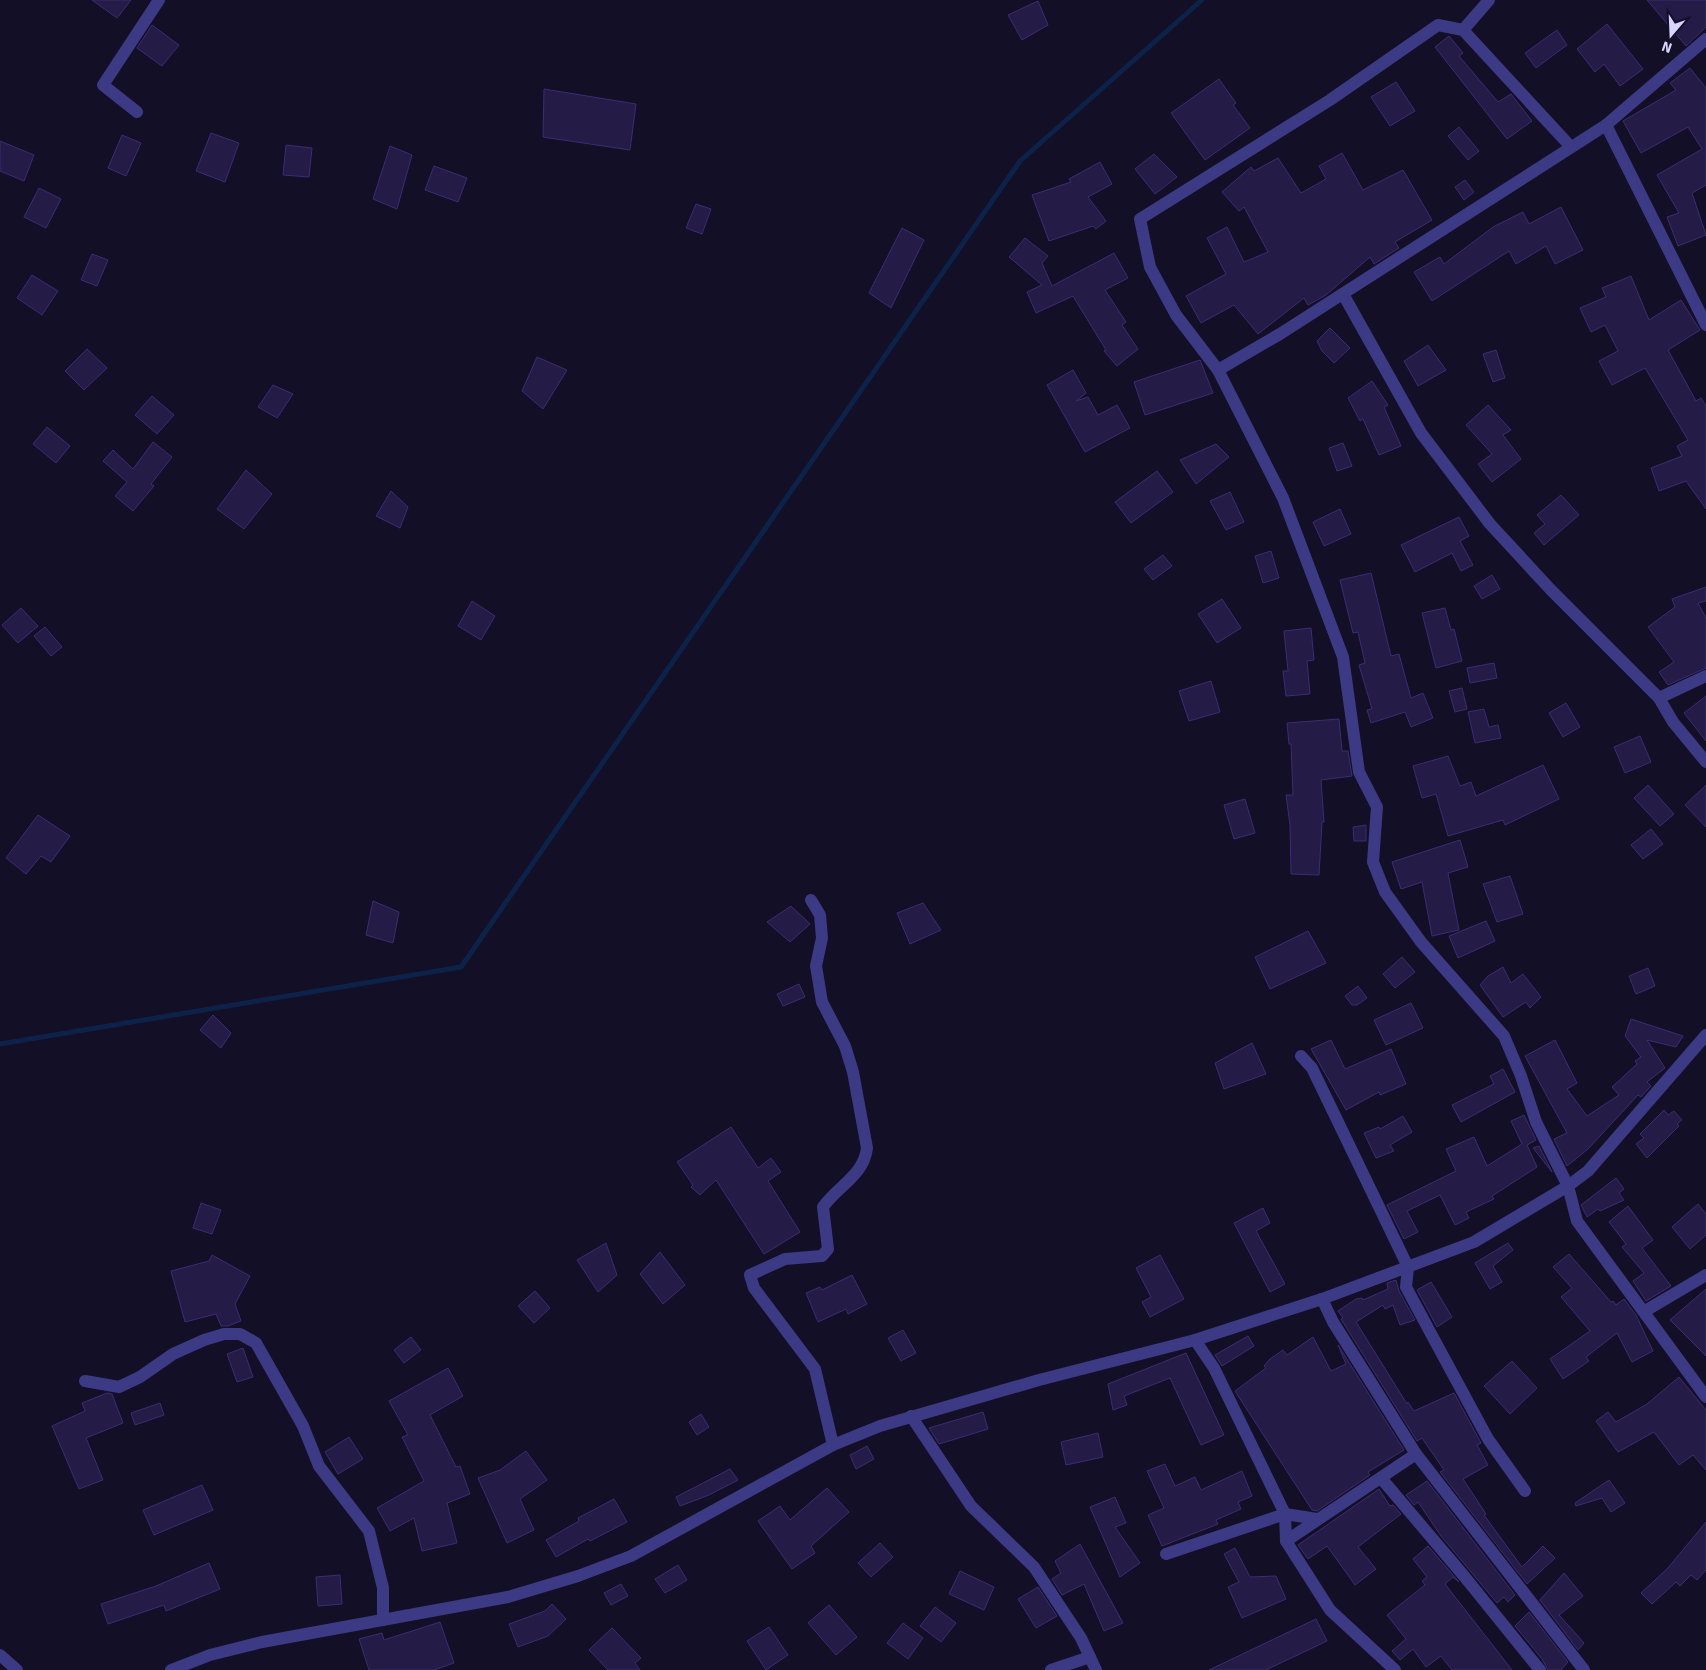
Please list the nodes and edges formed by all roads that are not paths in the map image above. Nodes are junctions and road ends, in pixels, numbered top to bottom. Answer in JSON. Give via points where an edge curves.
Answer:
{"nodes":[{"id":1,"x":159,"y":0,"type":"edge"},
{"id":2,"x":1489,"y":0,"type":"edge"},
{"id":3,"x":1463,"y":30,"type":"junction"},
{"id":4,"x":1706,"y":39,"type":"edge"},
{"id":5,"x":137,"y":112,"type":"dead end"},
{"id":6,"x":1606,"y":125,"type":"junction"},
{"id":7,"x":1572,"y":147,"type":"junction"},
{"id":8,"x":1343,"y":294,"type":"junction"},
{"id":9,"x":1706,"y":325,"type":"edge"},
{"id":10,"x":1218,"y":370,"type":"junction"},
{"id":11,"x":1706,"y":676,"type":"edge"},
{"id":12,"x":1659,"y":698,"type":"junction"},
{"id":13,"x":1706,"y":762,"type":"edge"},
{"id":14,"x":811,"y":900,"type":"dead end"},
{"id":15,"x":1706,"y":1035,"type":"edge"},
{"id":16,"x":1300,"y":1056,"type":"dead end"},
{"id":17,"x":1568,"y":1186,"type":"junction"},
{"id":18,"x":1408,"y":1267,"type":"junction"},
{"id":19,"x":1706,"y":1275,"type":"edge"},
{"id":20,"x":1322,"y":1299,"type":"junction"},
{"id":21,"x":1645,"y":1311,"type":"junction"},
{"id":22,"x":1195,"y":1340,"type":"junction"},
{"id":23,"x":85,"y":1381,"type":"dead end"},
{"id":24,"x":1706,"y":1396,"type":"edge"},
{"id":25,"x":911,"y":1416,"type":"junction"},
{"id":26,"x":834,"y":1445,"type":"junction"},
{"id":27,"x":1416,"y":1454,"type":"junction"},
{"id":28,"x":1381,"y":1478,"type":"junction"},
{"id":29,"x":1525,"y":1491,"type":"dead end"},
{"id":30,"x":1284,"y":1514,"type":"junction"},
{"id":31,"x":1317,"y":1519,"type":"junction"},
{"id":32,"x":1286,"y":1541,"type":"junction"},
{"id":33,"x":1166,"y":1554,"type":"dead end"},
{"id":34,"x":383,"y":1620,"type":"junction"},
{"id":35,"x":0,"y":1656,"type":"edge"},
{"id":36,"x":1090,"y":1657,"type":"junction"},
{"id":37,"x":17,"y":1670,"type":"edge"},
{"id":38,"x":172,"y":1670,"type":"edge"},
{"id":39,"x":1051,"y":1670,"type":"edge"},
{"id":40,"x":1096,"y":1670,"type":"edge"},
{"id":41,"x":1395,"y":1670,"type":"edge"},
{"id":42,"x":1540,"y":1670,"type":"edge"},
{"id":43,"x":1584,"y":1670,"type":"edge"}],
"edges":[{"from":1,"to":5,"type":"street","via":[[103,85]]},
{"from":2,"to":3,"type":"street"},
{"from":3,"to":7,"type":"street"},
{"from":3,"to":10,"type":"street","via":[[1438,25],[1330,100],[1140,219],[1150,267],[1176,315]]},
{"from":4,"to":6,"type":"street"},
{"from":6,"to":7,"type":"street"},
{"from":6,"to":9,"type":"street"},
{"from":7,"to":8,"type":"street"},
{"from":8,"to":10,"type":"street"},
{"from":8,"to":12,"type":"street","via":[[1420,433],[1490,524]]},
{"from":10,"to":17,"type":"street","via":[[1283,498],[1343,657],[1359,772],[1377,807],[1373,862],[1385,892],[1421,942],[1504,1036],[1536,1122]]},
{"from":11,"to":12,"type":"street"},
{"from":12,"to":13,"type":"street","via":[[1673,722]]},
{"from":14,"to":26,"type":"street","via":[[820,915],[822,938],[816,966],[822,1002],[845,1046],[868,1148],[866,1159],[855,1175],[833,1193],[823,1207],[828,1249],[822,1256],[785,1259],[750,1275],[754,1288],[815,1369]]},
{"from":15,"to":17,"type":"street","via":[[1588,1170]]},
{"from":16,"to":18,"type":"street","via":[[1312,1068]]},
{"from":17,"to":18,"type":"street","via":[[1474,1242]]},
{"from":17,"to":21,"type":"street","via":[[1577,1221]]},
{"from":18,"to":20,"type":"street"},
{"from":18,"to":29,"type":"street","via":[[1406,1287],[1428,1330],[1488,1439]]},
{"from":19,"to":21,"type":"street"},
{"from":20,"to":22,"type":"street"},
{"from":20,"to":27,"type":"street","via":[[1333,1322]]},
{"from":21,"to":24,"type":"street"},
{"from":22,"to":25,"type":"street"},
{"from":22,"to":30,"type":"street","via":[[1214,1368]]},
{"from":23,"to":34,"type":"street","via":[[119,1386],[173,1354],[224,1334],[240,1334],[256,1343],[303,1426],[318,1466],[369,1531],[383,1588]]},
{"from":25,"to":26,"type":"street"},
{"from":25,"to":36,"type":"street","via":[[971,1506],[1034,1567]]},
{"from":26,"to":34,"type":"street","via":[[632,1556],[508,1596]]},
{"from":27,"to":28,"type":"street"},
{"from":27,"to":43,"type":"street"},
{"from":28,"to":31,"type":"street"},
{"from":28,"to":42,"type":"street"},
{"from":30,"to":31,"type":"street"},
{"from":30,"to":32,"type":"street"},
{"from":30,"to":33,"type":"street"},
{"from":31,"to":32,"type":"street"},
{"from":32,"to":41,"type":"street","via":[[1330,1610]]},
{"from":34,"to":38,"type":"street","via":[[262,1642],[210,1655]]},
{"from":35,"to":37,"type":"street"},
{"from":36,"to":39,"type":"street"},
{"from":36,"to":40,"type":"street"}]}
